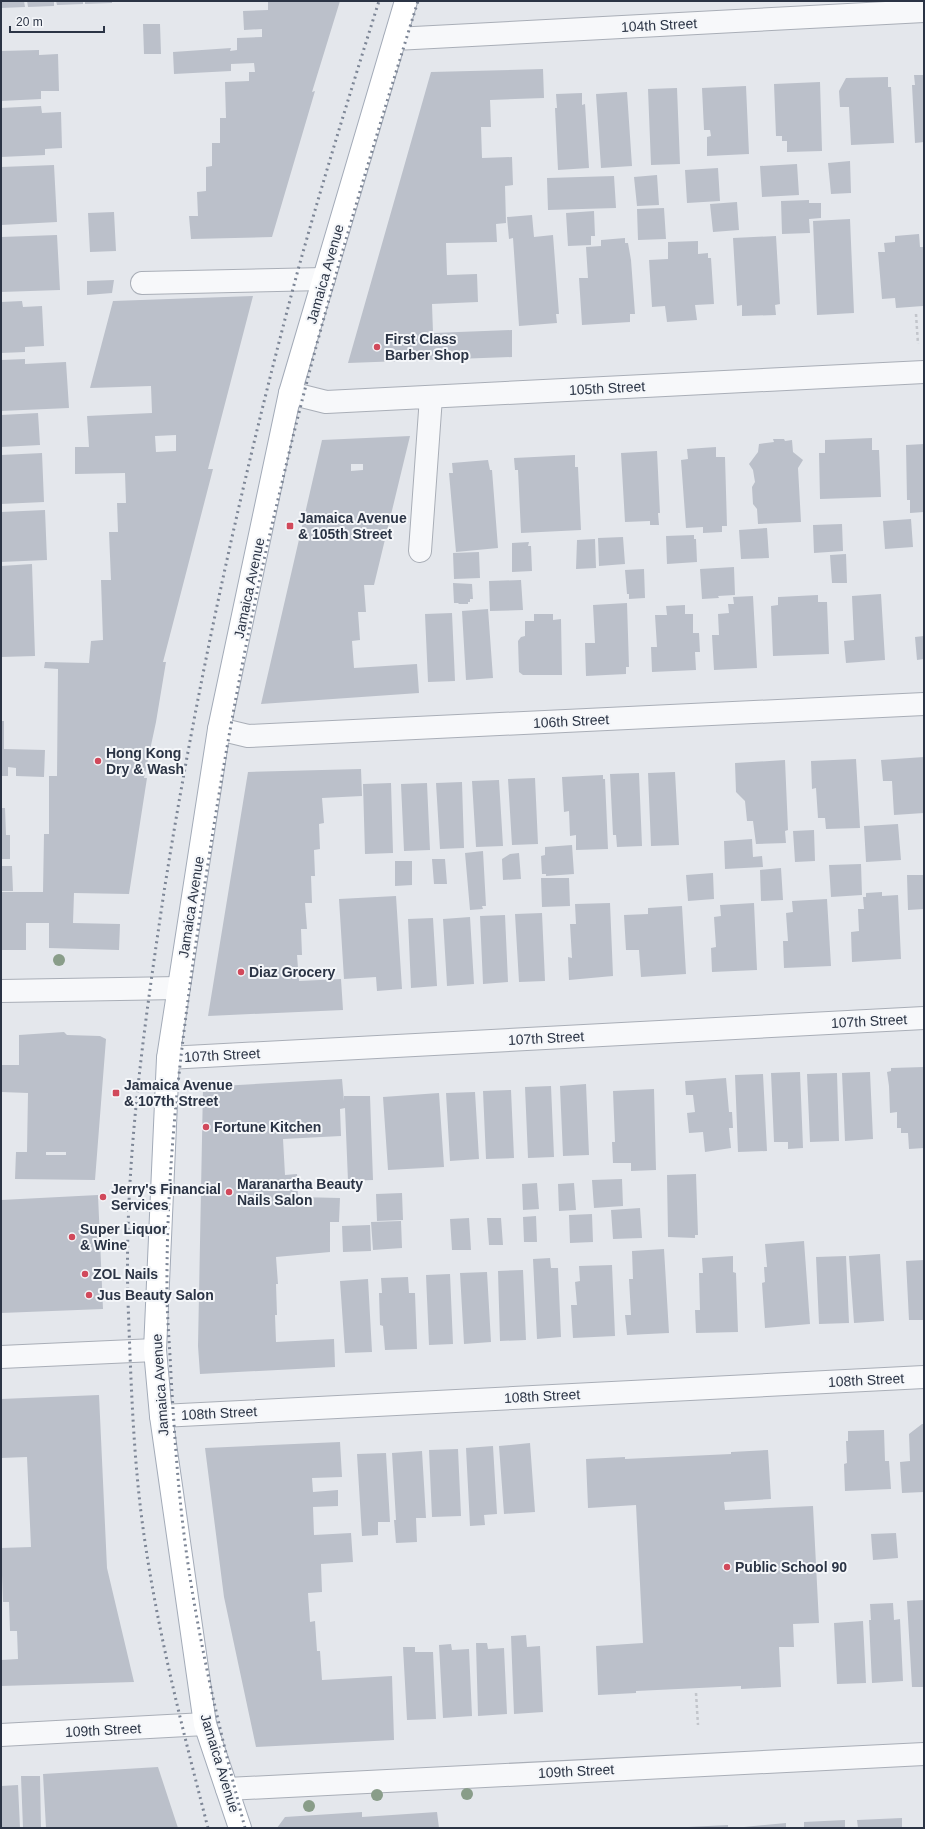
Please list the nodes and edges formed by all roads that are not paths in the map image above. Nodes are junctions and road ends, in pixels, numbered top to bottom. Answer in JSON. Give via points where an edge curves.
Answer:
{"nodes":[{"id":1,"x":406,"y":1,"type":"edge"},
{"id":2,"x":924,"y":11,"type":"edge"},
{"id":3,"x":395,"y":39,"type":"junction"},
{"id":4,"x":324,"y":279,"type":"junction"},
{"id":5,"x":142,"y":283,"type":"dead end"},
{"id":6,"x":924,"y":372,"type":"edge"},
{"id":7,"x":290,"y":393,"type":"junction"},
{"id":8,"x":431,"y":397,"type":"junction"},
{"id":9,"x":420,"y":551,"type":"dead end"},
{"id":10,"x":924,"y":704,"type":"edge"},
{"id":11,"x":219,"y":729,"type":"junction"},
{"id":12,"x":179,"y":988,"type":"junction"},
{"id":13,"x":1,"y":991,"type":"edge"},
{"id":14,"x":924,"y":1018,"type":"edge"},
{"id":15,"x":168,"y":1058,"type":"junction"},
{"id":16,"x":155,"y":1350,"type":"junction"},
{"id":17,"x":1,"y":1357,"type":"edge"},
{"id":18,"x":924,"y":1377,"type":"edge"},
{"id":19,"x":161,"y":1416,"type":"junction"},
{"id":20,"x":205,"y":1724,"type":"junction"},
{"id":21,"x":1,"y":1735,"type":"edge"},
{"id":22,"x":924,"y":1754,"type":"edge"},
{"id":23,"x":227,"y":1789,"type":"junction"},
{"id":24,"x":240,"y":1828,"type":"edge"}],
"edges":[{"from":1,"to":3,"type":"main road","name":"Jamaica Avenue"},
{"from":2,"to":3,"type":"street","name":"104th Street"},
{"from":3,"to":4,"type":"main road","name":"Jamaica Avenue"},
{"from":4,"to":5,"type":"street"},
{"from":4,"to":7,"type":"main road","name":"Jamaica Avenue"},
{"from":6,"to":8,"type":"street","name":"105th Street"},
{"from":7,"to":8,"type":"street","name":"105th Street","via":[[326,402]]},
{"from":7,"to":11,"type":"main road","name":"Jamaica Avenue"},
{"from":8,"to":9,"type":"street"},
{"from":10,"to":11,"type":"street","name":"106th Street","via":[[248,736]]},
{"from":11,"to":12,"type":"main road","name":"Jamaica Avenue"},
{"from":12,"to":13,"type":"street"},
{"from":12,"to":15,"type":"main road","name":"Jamaica Avenue"},
{"from":14,"to":15,"type":"street","name":"107th Street"},
{"from":15,"to":16,"type":"main road","name":"Jamaica Avenue"},
{"from":16,"to":17,"type":"street"},
{"from":16,"to":19,"type":"main road","name":"Jamaica Avenue"},
{"from":18,"to":19,"type":"street","name":"108th Street"},
{"from":19,"to":20,"type":"main road","name":"Jamaica Avenue"},
{"from":20,"to":21,"type":"street","name":"109th Street"},
{"from":20,"to":23,"type":"main road","name":"Jamaica Avenue"},
{"from":22,"to":23,"type":"street","name":"109th Street"},
{"from":23,"to":24,"type":"main road","name":"Jamaica Avenue"}]}
